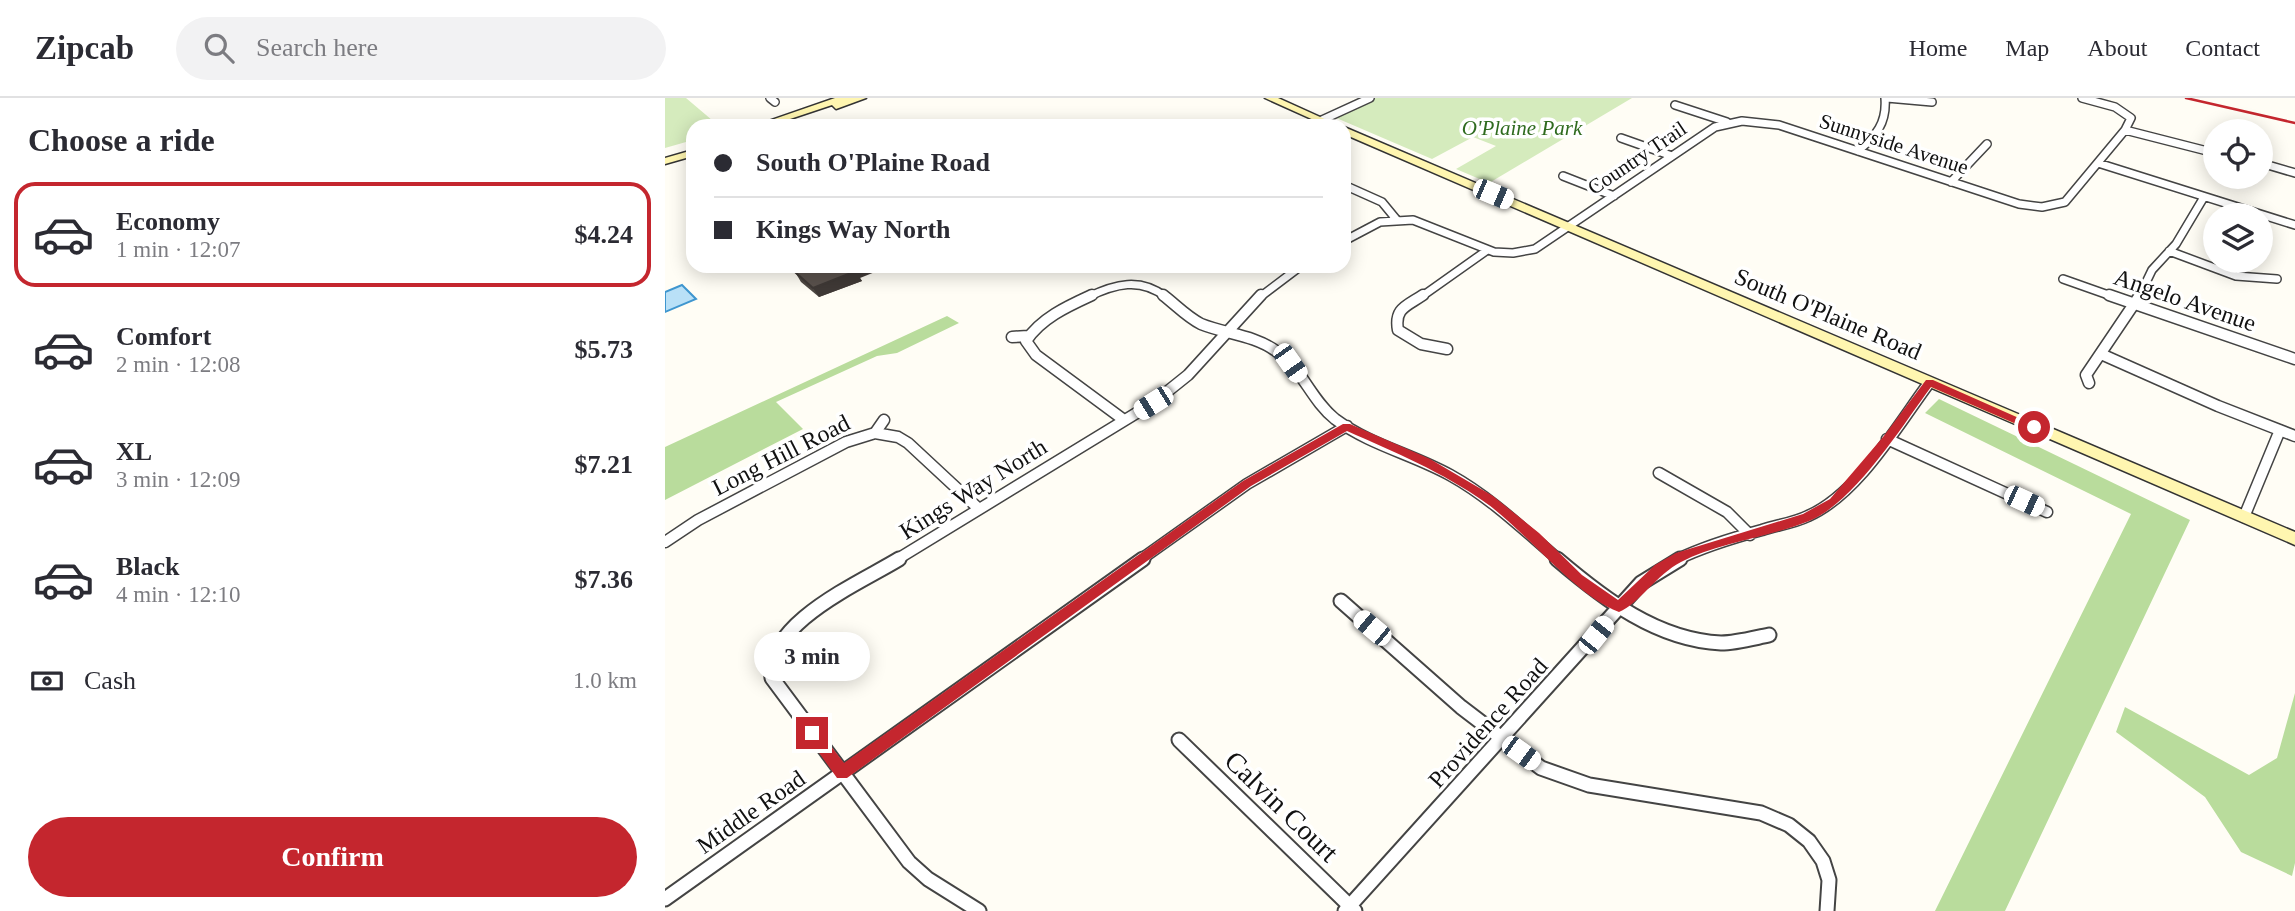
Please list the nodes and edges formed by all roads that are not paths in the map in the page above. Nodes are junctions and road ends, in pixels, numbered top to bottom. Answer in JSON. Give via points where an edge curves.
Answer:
{"nodes":[{"id":1,"x":843,"y":98,"type":"edge"},
{"id":2,"x":861,"y":98,"type":"edge"},
{"id":3,"x":1269,"y":98,"type":"edge"},
{"id":4,"x":1370,"y":98,"type":"edge"},
{"id":5,"x":1886,"y":98,"type":"edge"},
{"id":6,"x":2082,"y":98,"type":"edge"},
{"id":7,"x":1932,"y":102,"type":"dead end"},
{"id":8,"x":1675,"y":105,"type":"dead end"},
{"id":9,"x":780,"y":119,"type":"edge"},
{"id":10,"x":798,"y":119,"type":"edge"},
{"id":11,"x":1320,"y":119,"type":"edge"},
{"id":12,"x":1324,"y":119,"type":"edge"},
{"id":13,"x":1727,"y":122,"type":"junction"},
{"id":14,"x":2125,"y":130,"type":"junction"},
{"id":15,"x":1351,"y":133,"type":"edge"},
{"id":16,"x":1621,"y":138,"type":"dead end"},
{"id":17,"x":1987,"y":144,"type":"dead end"},
{"id":18,"x":686,"y":149,"type":"edge"},
{"id":19,"x":2203,"y":150,"type":"edge"},
{"id":20,"x":1858,"y":151,"type":"junction"},
{"id":21,"x":665,"y":155,"type":"edge"},
{"id":22,"x":686,"y":155,"type":"edge"},
{"id":23,"x":1672,"y":156,"type":"junction"},
{"id":24,"x":665,"y":161,"type":"edge"},
{"id":25,"x":2098,"y":163,"type":"junction"},
{"id":26,"x":2273,"y":167,"type":"edge"},
{"id":27,"x":2295,"y":173,"type":"edge"},
{"id":28,"x":1563,"y":176,"type":"dead end"},
{"id":29,"x":1951,"y":181,"type":"junction"},
{"id":30,"x":1351,"y":188,"type":"edge"},
{"id":31,"x":1614,"y":196,"type":"junction"},
{"id":32,"x":2204,"y":197,"type":"junction"},
{"id":33,"x":1396,"y":219,"type":"junction"},
{"id":34,"x":2295,"y":225,"type":"edge"},
{"id":35,"x":1569,"y":227,"type":"junction"},
{"id":36,"x":1351,"y":237,"type":"edge"},
{"id":37,"x":1486,"y":251,"type":"junction"},
{"id":38,"x":2169,"y":251,"type":"junction"},
{"id":39,"x":1291,"y":273,"type":"edge"},
{"id":40,"x":2063,"y":279,"type":"dead end"},
{"id":41,"x":2277,"y":279,"type":"dead end"},
{"id":42,"x":2136,"y":303,"type":"junction"},
{"id":43,"x":1228,"y":332,"type":"junction"},
{"id":44,"x":1028,"y":336,"type":"junction"},
{"id":45,"x":1012,"y":337,"type":"dead end"},
{"id":46,"x":1447,"y":349,"type":"dead end"},
{"id":47,"x":2101,"y":354,"type":"junction"},
{"id":48,"x":2295,"y":359,"type":"edge"},
{"id":49,"x":1929,"y":383,"type":"junction"},
{"id":50,"x":2089,"y":383,"type":"dead end"},
{"id":51,"x":884,"y":420,"type":"dead end"},
{"id":52,"x":1124,"y":420,"type":"junction"},
{"id":53,"x":1347,"y":426,"type":"junction"},
{"id":54,"x":2280,"y":430,"type":"junction"},
{"id":55,"x":875,"y":433,"type":"junction"},
{"id":56,"x":2295,"y":436,"type":"edge"},
{"id":57,"x":1887,"y":439,"type":"junction"},
{"id":58,"x":1658,"y":473,"type":"dead end"},
{"id":59,"x":979,"y":509,"type":"junction"},
{"id":60,"x":2046,"y":512,"type":"dead end"},
{"id":61,"x":2244,"y":517,"type":"junction"},
{"id":62,"x":1750,"y":534,"type":"junction"},
{"id":63,"x":2295,"y":539,"type":"edge"},
{"id":64,"x":665,"y":542,"type":"edge"},
{"id":65,"x":1341,"y":601,"type":"dead end"},
{"id":66,"x":1619,"y":607,"type":"junction"},
{"id":67,"x":1769,"y":635,"type":"dead end"},
{"id":68,"x":1502,"y":739,"type":"junction"},
{"id":69,"x":1179,"y":740,"type":"dead end"},
{"id":70,"x":842,"y":773,"type":"junction"},
{"id":71,"x":665,"y":899,"type":"edge"},
{"id":72,"x":1350,"y":909,"type":"edge"},
{"id":73,"x":979,"y":911,"type":"edge"},
{"id":74,"x":1827,"y":911,"type":"edge"}],
"edges":[{"from":1,"to":9,"type":"main road"},
{"from":2,"to":10,"type":"main road"},
{"from":3,"to":11,"type":"main road"},
{"from":4,"to":12,"type":"street"},
{"from":5,"to":7,"type":"street"},
{"from":5,"to":20,"type":"street","via":[[1884,124]]},
{"from":6,"to":14,"type":"street","via":[[2125,111],[2131,118]]},
{"from":8,"to":13,"type":"street"},
{"from":13,"to":20,"type":"street","name":"Sunnyside Avenue","via":[[1771,123]]},
{"from":13,"to":23,"type":"street","name":"Country Trail"},
{"from":14,"to":19,"type":"street"},
{"from":14,"to":25,"type":"street"},
{"from":15,"to":35,"type":"main road","name":"South O'Plaine Road"},
{"from":16,"to":23,"type":"street"},
{"from":17,"to":29,"type":"street"},
{"from":18,"to":21,"type":"main road"},
{"from":20,"to":29,"type":"street","name":"Sunnyside Avenue"},
{"from":22,"to":24,"type":"main road"},
{"from":23,"to":31,"type":"street","name":"Country Trail"},
{"from":25,"to":29,"type":"street","name":"Sunnyside Avenue","via":[[2061,205],[2042,207],[2008,200]]},
{"from":25,"to":32,"type":"street"},
{"from":26,"to":27,"type":"street"},
{"from":28,"to":31,"type":"street"},
{"from":30,"to":33,"type":"street","via":[[1386,205]]},
{"from":31,"to":35,"type":"street","name":"Country Trail"},
{"from":32,"to":34,"type":"street"},
{"from":32,"to":38,"type":"street"},
{"from":33,"to":36,"type":"street"},
{"from":33,"to":37,"type":"street","via":[[1428,224]]},
{"from":35,"to":37,"type":"street","via":[[1535,249],[1513,254]]},
{"from":35,"to":49,"type":"main road","name":"South O'Plaine Road"},
{"from":37,"to":46,"type":"street","via":[[1400,310],[1396,318],[1398,330],[1411,340]]},
{"from":38,"to":41,"type":"street","via":[[2226,272]]},
{"from":38,"to":42,"type":"street","via":[[2152,270]]},
{"from":39,"to":43,"type":"street","name":"Kings Way North","via":[[1264,292]]},
{"from":40,"to":42,"type":"street","name":"Angelo Avenue"},
{"from":42,"to":47,"type":"street"},
{"from":42,"to":48,"type":"street","name":"Angelo Avenue"},
{"from":43,"to":44,"type":"street","via":[[1186,316],[1151,288],[1131,279],[1038,325]]},
{"from":43,"to":52,"type":"street","name":"Kings Way North","via":[[1179,383]]},
{"from":43,"to":53,"type":"street","via":[[1257,340],[1284,356],[1318,402]]},
{"from":44,"to":45,"type":"street"},
{"from":44,"to":52,"type":"street","via":[[1032,351]]},
{"from":47,"to":50,"type":"street","via":[[2086,375]]},
{"from":47,"to":54,"type":"street"},
{"from":49,"to":57,"type":"street","name":"Providence Road"},
{"from":49,"to":61,"type":"main road","name":"South O'Plaine Road"},
{"from":51,"to":55,"type":"street"},
{"from":52,"to":59,"type":"street","name":"Kings Way North"},
{"from":53,"to":66,"type":"street","via":[[1426,462],[1489,499],[1578,579]]},
{"from":53,"to":70,"type":"street","name":"Middle Road","via":[[1247,484]]},
{"from":54,"to":56,"type":"street"},
{"from":54,"to":61,"type":"street"},
{"from":55,"to":59,"type":"street","name":"Long Hill Road","via":[[908,443]]},
{"from":55,"to":64,"type":"street","name":"Long Hill Road","via":[[846,442]]},
{"from":57,"to":60,"type":"street"},
{"from":57,"to":62,"type":"street","name":"Providence Road","via":[[1842,495],[1823,510]]},
{"from":58,"to":62,"type":"street","via":[[1717,505]]},
{"from":59,"to":70,"type":"street","name":"Kings Way North","via":[[807,615],[781,641],[772,662],[772,678]]},
{"from":61,"to":63,"type":"main road","name":"South O'Plaine Road"},
{"from":62,"to":66,"type":"street","name":"Providence Road","via":[[1669,562]]},
{"from":65,"to":68,"type":"street"},
{"from":66,"to":67,"type":"street","via":[[1650,626],[1686,638],[1727,642]]},
{"from":66,"to":68,"type":"street","name":"Providence Road"},
{"from":68,"to":72,"type":"street","name":"Providence Road"},
{"from":68,"to":74,"type":"street","via":[[1563,778],[1761,813],[1789,825],[1809,841],[1823,861],[1831,897]]},
{"from":69,"to":72,"type":"street","name":"Calvin Court"},
{"from":70,"to":71,"type":"street","name":"Middle Road"},
{"from":70,"to":73,"type":"street","via":[[909,862]]}]}
